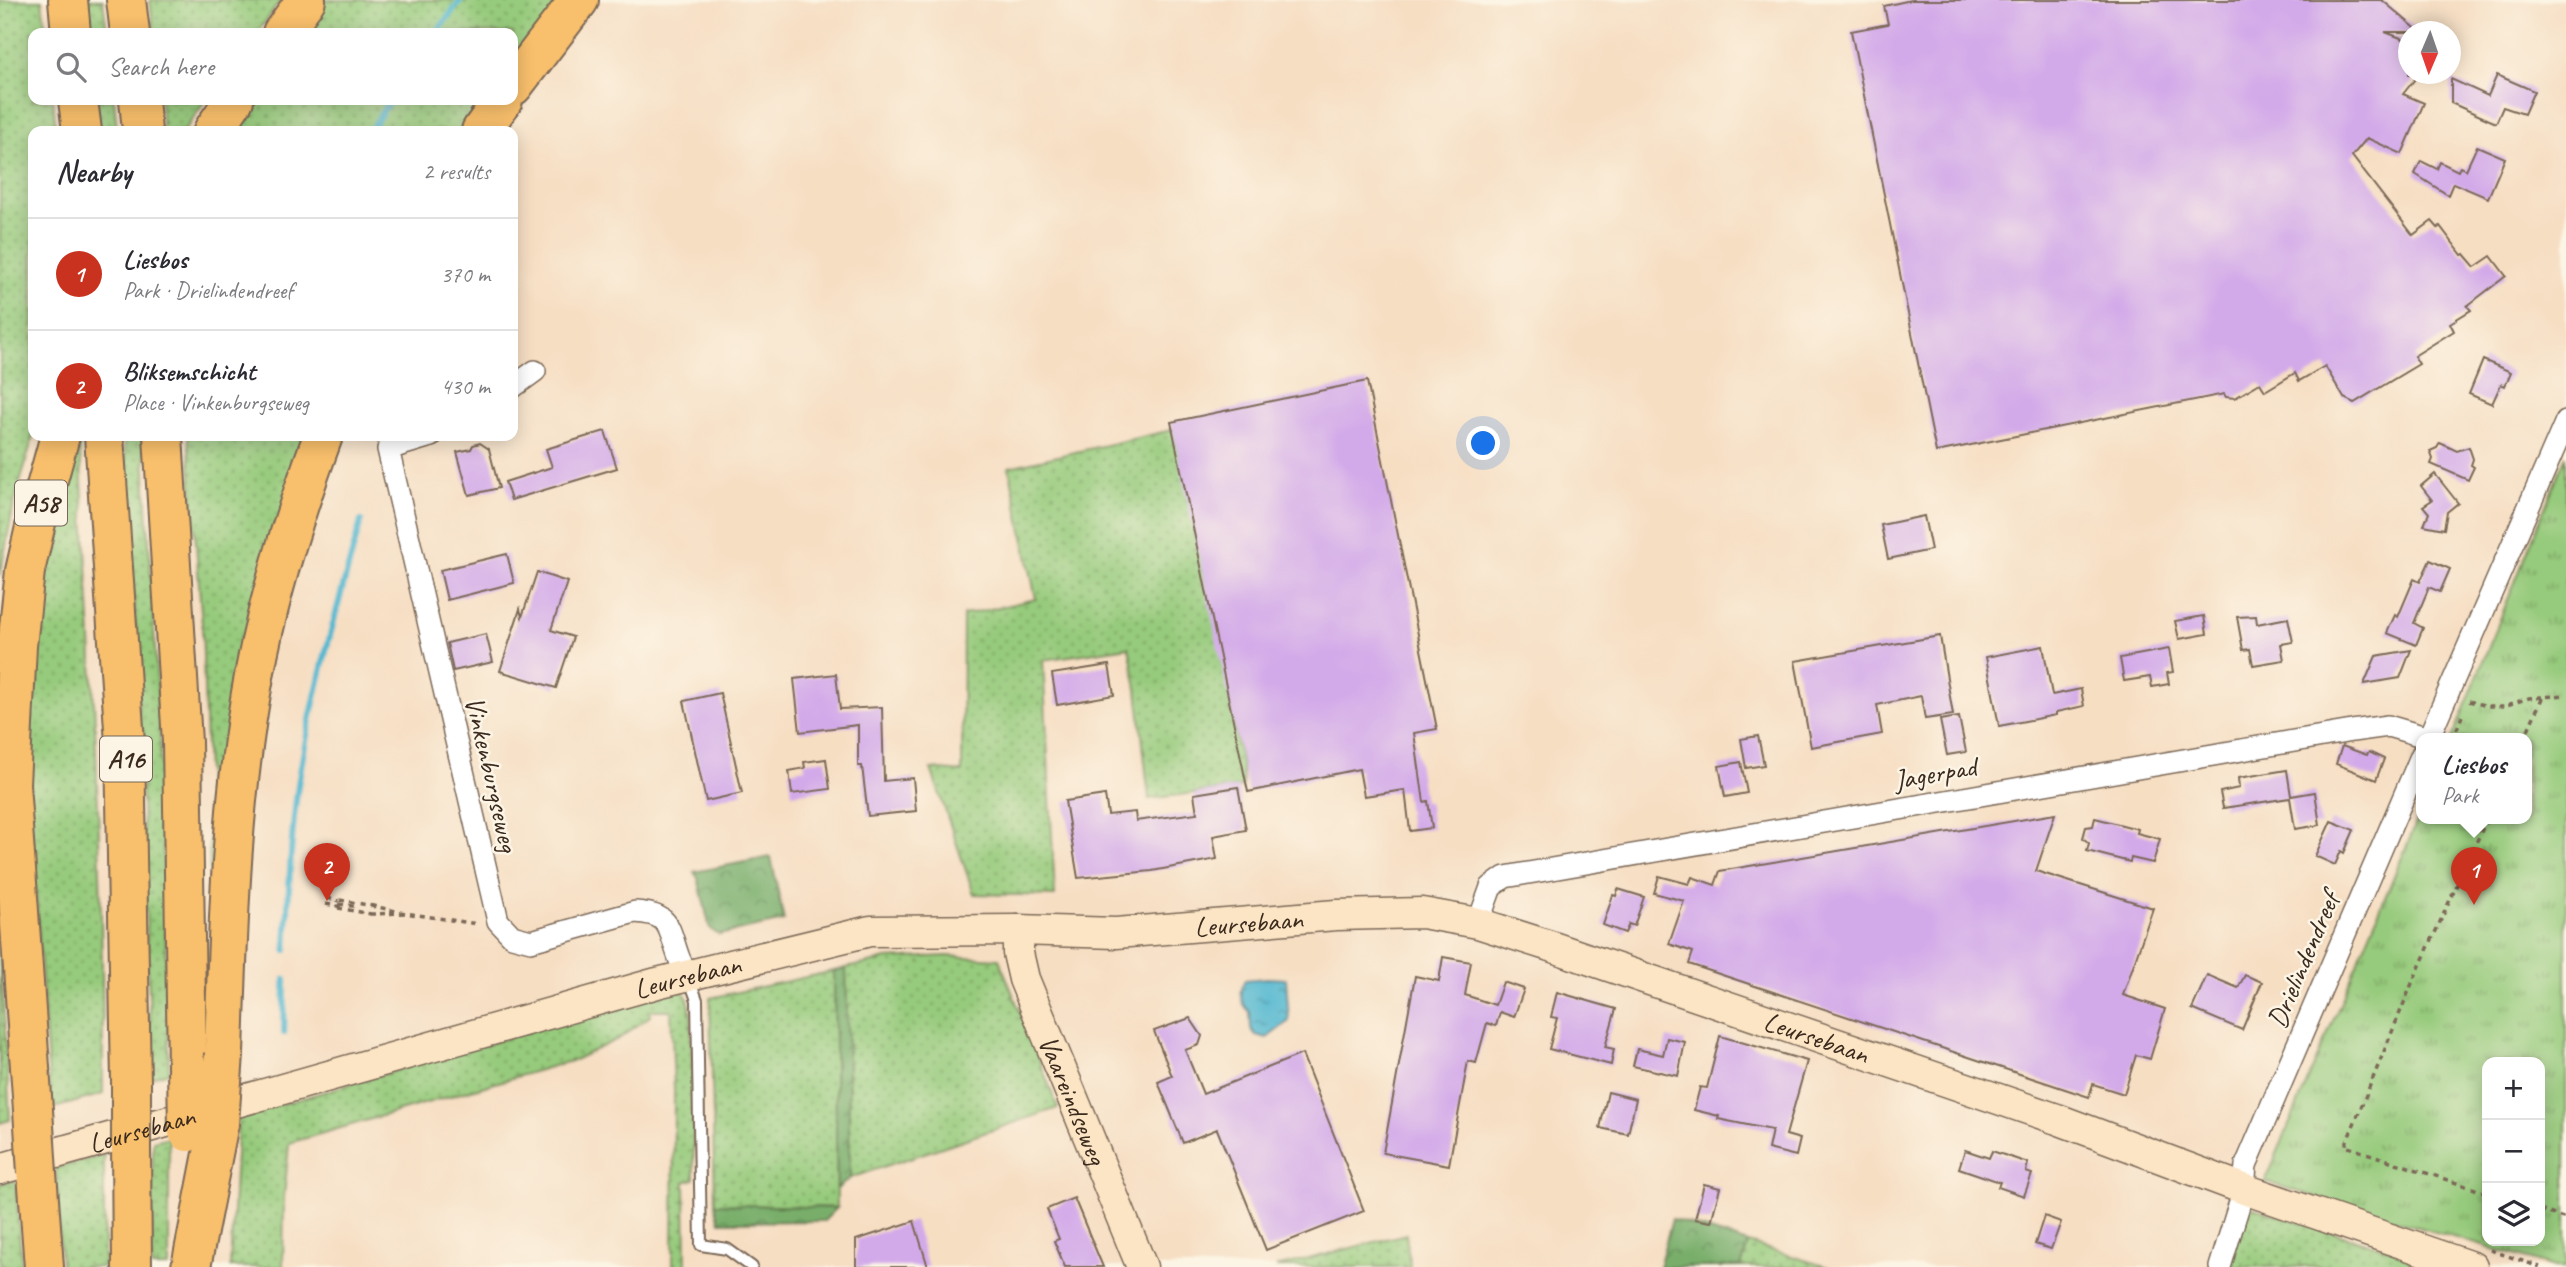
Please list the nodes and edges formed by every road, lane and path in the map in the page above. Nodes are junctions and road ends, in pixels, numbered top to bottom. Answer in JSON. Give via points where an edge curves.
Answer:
{"nodes":[{"id":1,"x":68,"y":0,"type":"edge"},
{"id":2,"x":127,"y":0,"type":"edge"},
{"id":3,"x":306,"y":0,"type":"edge"},
{"id":4,"x":579,"y":0,"type":"edge"},
{"id":5,"x":71,"y":28,"type":"edge"},
{"id":6,"x":130,"y":28,"type":"edge"},
{"id":7,"x":286,"y":28,"type":"edge"},
{"id":8,"x":518,"y":79,"type":"edge"},
{"id":9,"x":79,"y":105,"type":"edge"},
{"id":10,"x":139,"y":105,"type":"edge"},
{"id":11,"x":499,"y":105,"type":"edge"},
{"id":12,"x":81,"y":126,"type":"edge"},
{"id":13,"x":142,"y":126,"type":"edge"},
{"id":14,"x":485,"y":126,"type":"edge"},
{"id":15,"x":535,"y":371,"type":"dead end"},
{"id":16,"x":518,"y":383,"type":"edge"},
{"id":17,"x":2566,"y":421,"type":"edge"},
{"id":18,"x":59,"y":441,"type":"edge"},
{"id":19,"x":104,"y":441,"type":"edge"},
{"id":20,"x":163,"y":441,"type":"edge"},
{"id":21,"x":321,"y":441,"type":"edge"},
{"id":22,"x":414,"y":441,"type":"edge"},
{"id":23,"x":2566,"y":695,"type":"edge"},
{"id":24,"x":2543,"y":696,"type":"junction"},
{"id":25,"x":2469,"y":701,"type":"dead end"},
{"id":26,"x":2431,"y":733,"type":"edge"},
{"id":27,"x":2527,"y":733,"type":"edge"},
{"id":28,"x":2416,"y":739,"type":"edge"},
{"id":29,"x":2416,"y":767,"type":"edge"},
{"id":30,"x":2485,"y":824,"type":"edge"},
{"id":31,"x":327,"y":901,"type":"dead end"},
{"id":32,"x":339,"y":904,"type":"junction"},
{"id":33,"x":373,"y":906,"type":"junction"},
{"id":34,"x":405,"y":913,"type":"junction"},
{"id":35,"x":371,"y":914,"type":"junction"},
{"id":36,"x":1478,"y":923,"type":"junction"},
{"id":37,"x":504,"y":929,"type":"junction"},
{"id":38,"x":1018,"y":930,"type":"junction"},
{"id":39,"x":688,"y":975,"type":"junction"},
{"id":40,"x":204,"y":1127,"type":"junction"},
{"id":41,"x":0,"y":1170,"type":"edge"},
{"id":42,"x":2244,"y":1189,"type":"junction"},
{"id":43,"x":2482,"y":1191,"type":"edge"},
{"id":44,"x":2545,"y":1212,"type":"edge"},
{"id":45,"x":2566,"y":1219,"type":"edge"},
{"id":46,"x":44,"y":1267,"type":"edge"},
{"id":47,"x":132,"y":1267,"type":"edge"},
{"id":48,"x":190,"y":1267,"type":"edge"},
{"id":49,"x":752,"y":1267,"type":"edge"},
{"id":50,"x":1142,"y":1267,"type":"edge"},
{"id":51,"x":2220,"y":1267,"type":"edge"},
{"id":52,"x":2472,"y":1267,"type":"edge"}],
"edges":[{"from":1,"to":5,"type":"highway"},
{"from":2,"to":6,"type":"highway"},
{"from":3,"to":7,"type":"highway"},
{"from":4,"to":8,"type":"highway"},
{"from":9,"to":12,"type":"highway"},
{"from":10,"to":13,"type":"highway"},
{"from":11,"to":14,"type":"highway"},
{"from":15,"to":16,"type":"street"},
{"from":17,"to":26,"type":"street","name":"Drielindendreef"},
{"from":18,"to":46,"type":"highway","number":"A58","bridge":true,"via":[[25,571],[10,784]]},
{"from":19,"to":47,"type":"highway","number":"A16","bridge":true,"via":[[125,743]]},
{"from":20,"to":40,"type":"highway","number":"A16","bridge":true,"via":[[182,742],[187,1066]]},
{"from":21,"to":40,"type":"highway","number":"A16","bridge":true,"via":[[281,564],[247,717],[231,860],[224,1054]]},
{"from":22,"to":37,"type":"street","name":"Vinkenburgseweg","via":[[388,449],[495,909]]},
{"from":23,"to":24,"type":"path"},
{"from":24,"to":25,"type":"path","via":[[2504,706]]},
{"from":24,"to":27,"type":"path"},
{"from":28,"to":36,"type":"street","name":"Jagerpad","via":[[2388,726],[2352,731],[1505,877],[1491,887]]},
{"from":29,"to":42,"type":"street","name":"Drielindendreef","via":[[2246,1165]]},
{"from":30,"to":43,"type":"path","via":[[2345,1146]]},
{"from":31,"to":32,"type":"path","via":[[358,907]]},
{"from":32,"to":33,"type":"path"},
{"from":32,"to":35,"type":"path"},
{"from":33,"to":34,"type":"path"},
{"from":33,"to":35,"type":"path"},
{"from":34,"to":35,"type":"path"},
{"from":34,"to":37,"type":"path"},
{"from":36,"to":38,"type":"street","name":"Leursebaan","via":[[1422,913],[1336,915],[1116,933]]},
{"from":36,"to":42,"type":"street","name":"Leursebaan","via":[[2057,1119]]},
{"from":37,"to":39,"type":"street","via":[[531,941],[635,912],[651,913],[672,931]]},
{"from":38,"to":39,"type":"street","name":"Leursebaan","via":[[870,931]]},
{"from":38,"to":50,"type":"street","name":"Vaareindseweg","via":[[1024,979]]},
{"from":39,"to":41,"type":"street","name":"Leursebaan"},
{"from":39,"to":49,"type":"lane","via":[[697,1000],[701,1245],[727,1249]]},
{"from":40,"to":48,"type":"highway","number":"A16"},
{"from":42,"to":51,"type":"street","name":"Drielindendreef"},
{"from":42,"to":52,"type":"street","name":"Leursebaan"},
{"from":44,"to":45,"type":"path"}]}
